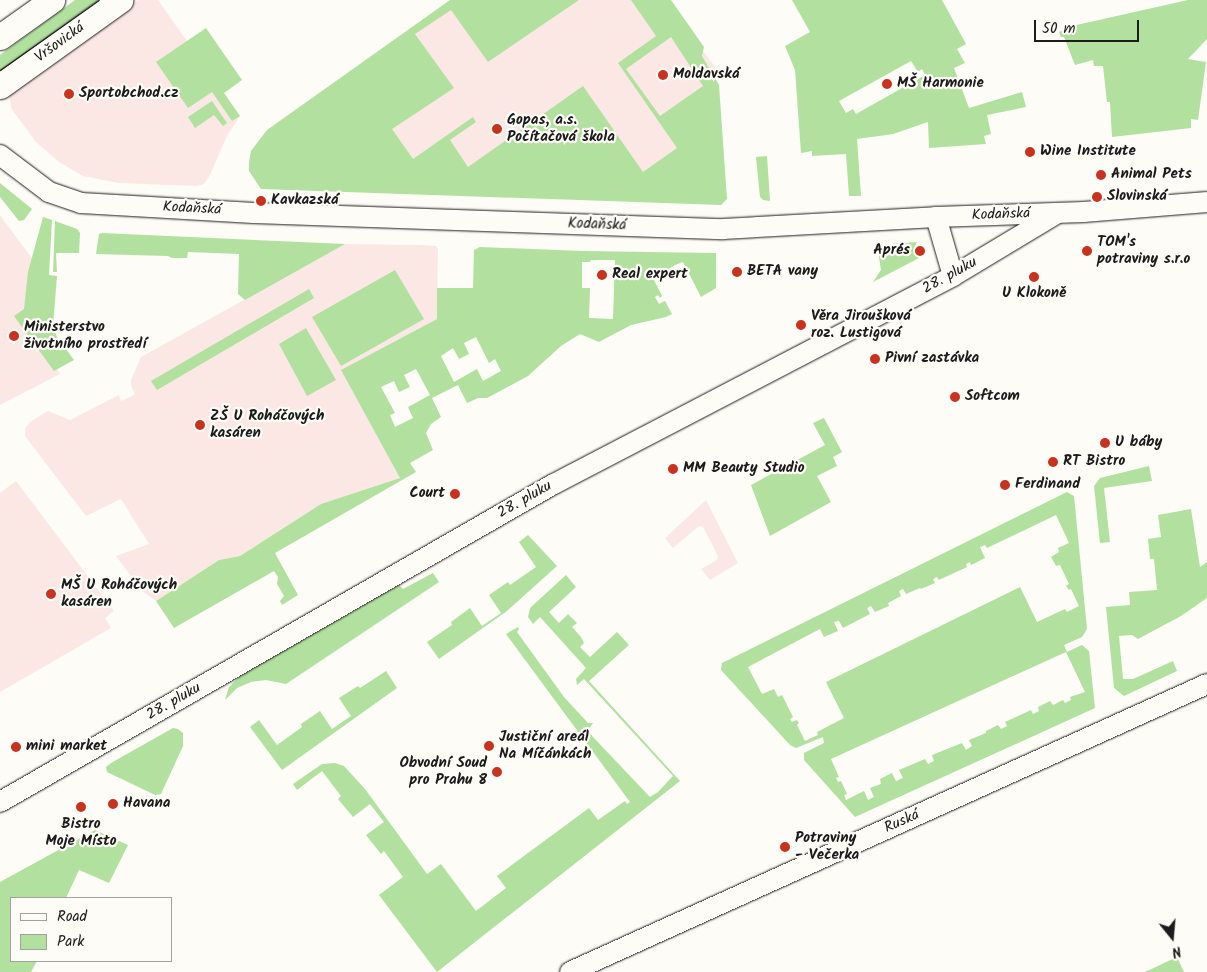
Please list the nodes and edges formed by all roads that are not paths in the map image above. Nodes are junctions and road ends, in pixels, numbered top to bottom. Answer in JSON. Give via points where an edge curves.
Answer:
{"nodes":[{"id":1,"x":52,"y":0,"type":"edge"},
{"id":2,"x":120,"y":0,"type":"edge"},
{"id":3,"x":0,"y":37,"type":"edge"},
{"id":4,"x":0,"y":86,"type":"edge"},
{"id":5,"x":0,"y":155,"type":"edge"},
{"id":6,"x":1207,"y":202,"type":"edge"},
{"id":7,"x":1058,"y":212,"type":"junction"},
{"id":8,"x":936,"y":216,"type":"junction"},
{"id":9,"x":953,"y":276,"type":"junction"},
{"id":10,"x":1207,"y":684,"type":"edge"},
{"id":11,"x":0,"y":802,"type":"edge"},
{"id":12,"x":570,"y":972,"type":"edge"}],
"edges":[{"from":1,"to":3,"type":"main road"},
{"from":2,"to":4,"type":"main road","name":"Vršovická"},
{"from":5,"to":8,"type":"street","name":"Kodaňská","via":[[49,192],[94,205],[713,229]]},
{"from":6,"to":7,"type":"street","name":"Kodaňská"},
{"from":7,"to":8,"type":"street","name":"Kodaňská"},
{"from":7,"to":9,"type":"street","name":"28. pluku"},
{"from":8,"to":9,"type":"street"},
{"from":9,"to":11,"type":"street","name":"28. pluku","via":[[552,485]]},
{"from":10,"to":12,"type":"street","name":"Ruská"}]}
